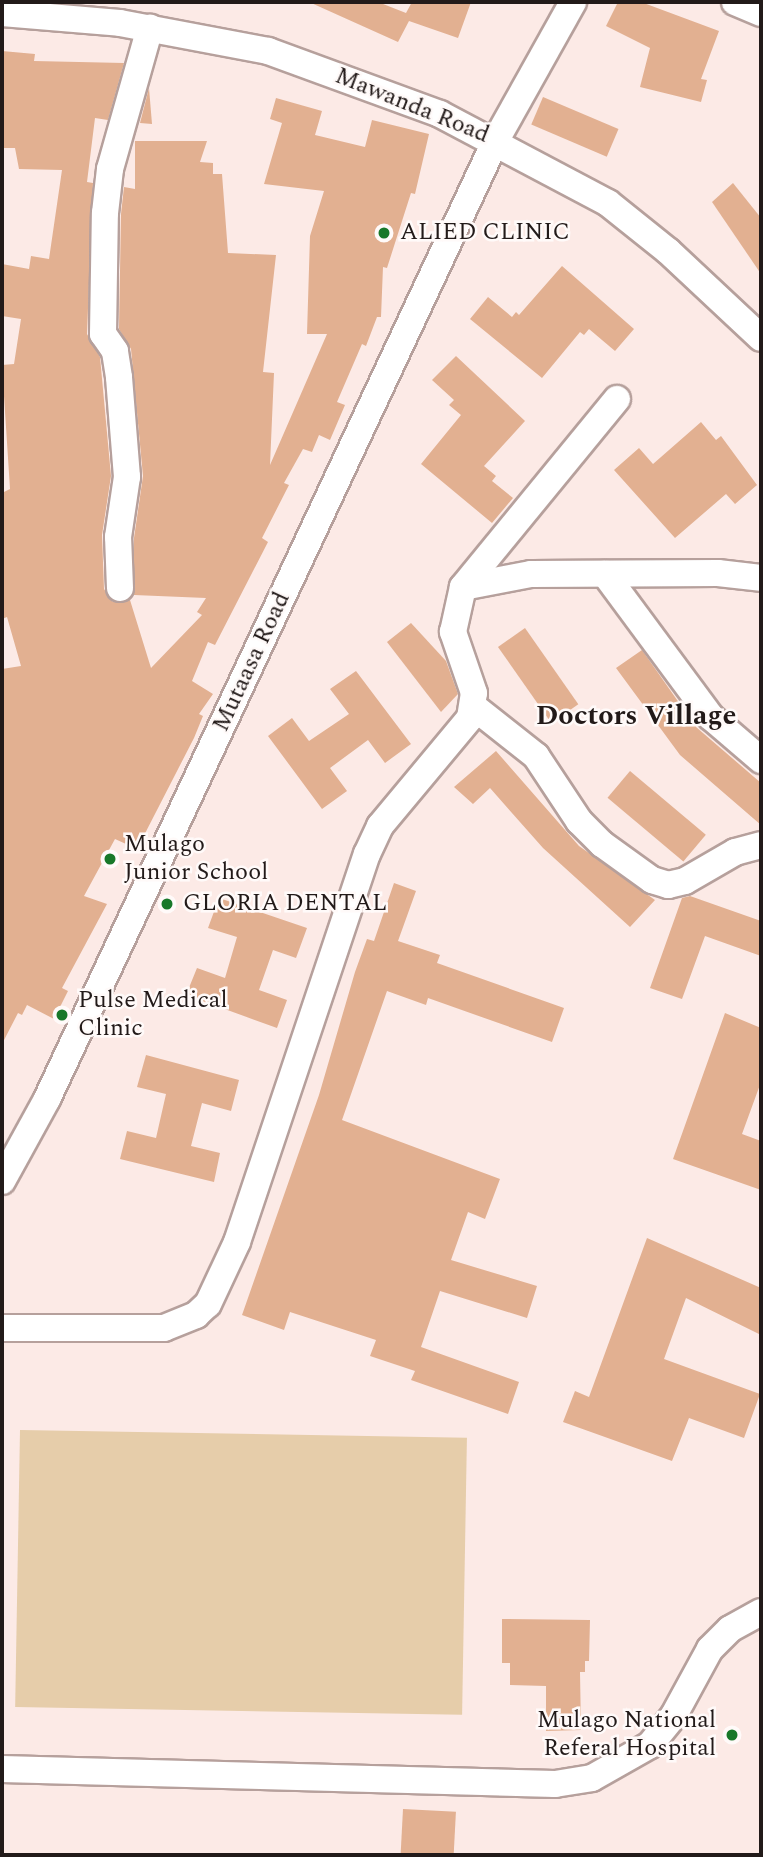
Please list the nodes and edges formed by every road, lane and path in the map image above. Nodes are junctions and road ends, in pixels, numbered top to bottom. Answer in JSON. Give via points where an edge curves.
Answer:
{"nodes":[{"id":1,"x":573,"y":2,"type":"edge"},
{"id":2,"x":735,"y":2,"type":"edge"},
{"id":3,"x":2,"y":13,"type":"edge"},
{"id":4,"x":761,"y":13,"type":"edge"},
{"id":5,"x":150,"y":28,"type":"junction"},
{"id":6,"x":496,"y":140,"type":"junction"},
{"id":7,"x":761,"y":338,"type":"edge"},
{"id":8,"x":617,"y":399,"type":"dead end"},
{"id":9,"x":605,"y":574,"type":"junction"},
{"id":10,"x":761,"y":578,"type":"edge"},
{"id":11,"x":463,"y":587,"type":"junction"},
{"id":12,"x":120,"y":588,"type":"dead end"},
{"id":13,"x":474,"y":707,"type":"junction"},
{"id":14,"x":761,"y":760,"type":"edge"},
{"id":15,"x":761,"y":845,"type":"edge"},
{"id":16,"x":2,"y":1181,"type":"edge"},
{"id":17,"x":2,"y":1328,"type":"edge"},
{"id":18,"x":761,"y":1612,"type":"edge"},
{"id":19,"x":2,"y":1769,"type":"edge"}],
"edges":[{"from":1,"to":6,"type":"street","name":"Mutaasa Road"},
{"from":2,"to":4,"type":"street"},
{"from":3,"to":5,"type":"street","name":"Mawanda Road"},
{"from":5,"to":6,"type":"street","name":"Mawanda Road","via":[[268,51],[440,114]]},
{"from":5,"to":12,"type":"street","via":[[110,169],[106,213],[103,334],[115,351],[127,477],[118,537]]},
{"from":6,"to":7,"type":"street","name":"Mawanda Road","via":[[617,210]]},
{"from":6,"to":16,"type":"street","name":"Mutaasa Road","via":[[47,1098]]},
{"from":8,"to":11,"type":"street"},
{"from":9,"to":10,"type":"street"},
{"from":9,"to":11,"type":"street","via":[[531,574]]},
{"from":9,"to":14,"type":"street","via":[[711,717]]},
{"from":11,"to":13,"type":"street","via":[[453,632],[472,682]]},
{"from":13,"to":15,"type":"street","via":[[536,755],[579,821],[601,844],[652,880],[668,885],[685,881],[735,852]]},
{"from":13,"to":17,"type":"street","via":[[465,729],[380,826],[367,854],[237,1242],[208,1304],[196,1315],[164,1328]]},
{"from":18,"to":19,"type":"street","via":[[730,1629],[710,1649],[674,1715],[650,1745],[619,1767],[592,1778],[555,1784]]}]}
